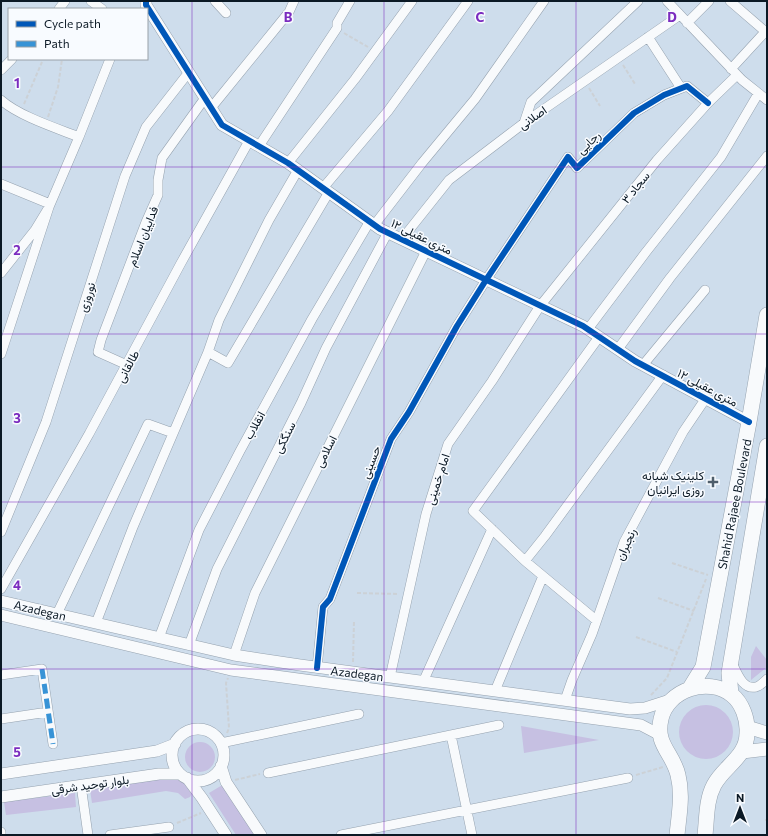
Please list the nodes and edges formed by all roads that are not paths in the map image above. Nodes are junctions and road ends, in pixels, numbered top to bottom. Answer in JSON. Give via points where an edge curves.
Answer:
{"nodes":[{"id":1,"x":91,"y":1,"type":"edge"},
{"id":2,"x":215,"y":1,"type":"edge"},
{"id":3,"x":294,"y":1,"type":"edge"},
{"id":4,"x":350,"y":1,"type":"edge"},
{"id":5,"x":412,"y":1,"type":"edge"},
{"id":6,"x":468,"y":1,"type":"edge"},
{"id":7,"x":544,"y":1,"type":"edge"},
{"id":8,"x":638,"y":1,"type":"edge"},
{"id":9,"x":667,"y":1,"type":"edge"},
{"id":10,"x":709,"y":1,"type":"edge"},
{"id":11,"x":730,"y":1,"type":"edge"},
{"id":12,"x":101,"y":8,"type":"edge"},
{"id":13,"x":148,"y":11,"type":"edge"},
{"id":14,"x":226,"y":13,"type":"dead end"},
{"id":15,"x":680,"y":15,"type":"junction"},
{"id":16,"x":687,"y":23,"type":"junction"},
{"id":17,"x":766,"y":32,"type":"edge"},
{"id":18,"x":648,"y":37,"type":"junction"},
{"id":19,"x":11,"y":60,"type":"edge"},
{"id":20,"x":110,"y":60,"type":"edge"},
{"id":21,"x":1,"y":70,"type":"edge"},
{"id":22,"x":189,"y":72,"type":"junction"},
{"id":23,"x":734,"y":72,"type":"junction"},
{"id":24,"x":681,"y":88,"type":"junction"},
{"id":25,"x":758,"y":94,"type":"junction"},
{"id":26,"x":1,"y":100,"type":"edge"},
{"id":27,"x":767,"y":100,"type":"edge"},
{"id":28,"x":208,"y":103,"type":"junction"},
{"id":29,"x":708,"y":103,"type":"junction"},
{"id":30,"x":524,"y":123,"type":"junction"},
{"id":31,"x":79,"y":137,"type":"junction"},
{"id":32,"x":250,"y":140,"type":"junction"},
{"id":33,"x":260,"y":146,"type":"junction"},
{"id":34,"x":767,"y":156,"type":"edge"},
{"id":35,"x":288,"y":163,"type":"junction"},
{"id":36,"x":298,"y":170,"type":"junction"},
{"id":37,"x":1,"y":184,"type":"edge"},
{"id":38,"x":326,"y":190,"type":"junction"},
{"id":39,"x":50,"y":204,"type":"junction"},
{"id":40,"x":372,"y":223,"type":"junction"},
{"id":41,"x":388,"y":232,"type":"junction"},
{"id":42,"x":402,"y":239,"type":"junction"},
{"id":43,"x":426,"y":251,"type":"junction"},
{"id":44,"x":1,"y":273,"type":"edge"},
{"id":45,"x":486,"y":280,"type":"junction"},
{"id":46,"x":705,"y":290,"type":"dead end"},
{"id":47,"x":540,"y":306,"type":"junction"},
{"id":48,"x":767,"y":315,"type":"edge"},
{"id":49,"x":588,"y":329,"type":"junction"},
{"id":50,"x":599,"y":337,"type":"junction"},
{"id":51,"x":618,"y":349,"type":"junction"},
{"id":52,"x":208,"y":352,"type":"junction"},
{"id":53,"x":1,"y":354,"type":"edge"},
{"id":54,"x":127,"y":365,"type":"junction"},
{"id":55,"x":643,"y":365,"type":"junction"},
{"id":56,"x":663,"y":375,"type":"junction"},
{"id":57,"x":706,"y":398,"type":"junction"},
{"id":58,"x":749,"y":422,"type":"junction"},
{"id":59,"x":173,"y":434,"type":"junction"},
{"id":60,"x":767,"y":446,"type":"edge"},
{"id":61,"x":492,"y":529,"type":"junction"},
{"id":62,"x":1,"y":532,"type":"edge"},
{"id":63,"x":525,"y":561,"type":"junction"},
{"id":64,"x":543,"y":576,"type":"junction"},
{"id":65,"x":1,"y":589,"type":"edge"},
{"id":66,"x":1,"y":601,"type":"edge"},
{"id":67,"x":58,"y":614,"type":"junction"},
{"id":68,"x":1,"y":615,"type":"edge"},
{"id":69,"x":596,"y":620,"type":"junction"},
{"id":70,"x":96,"y":623,"type":"junction"},
{"id":71,"x":159,"y":638,"type":"junction"},
{"id":72,"x":189,"y":645,"type":"junction"},
{"id":73,"x":234,"y":655,"type":"junction"},
{"id":74,"x":300,"y":665,"type":"junction"},
{"id":75,"x":704,"y":667,"type":"junction"},
{"id":76,"x":730,"y":667,"type":"junction"},
{"id":77,"x":317,"y":668,"type":"junction"},
{"id":78,"x":42,"y":669,"type":"junction"},
{"id":79,"x":1,"y":675,"type":"edge"},
{"id":80,"x":390,"y":677,"type":"junction"},
{"id":81,"x":297,"y":679,"type":"junction"},
{"id":82,"x":767,"y":679,"type":"edge"},
{"id":83,"x":423,"y":682,"type":"junction"},
{"id":84,"x":690,"y":688,"type":"junction"},
{"id":85,"x":495,"y":691,"type":"junction"},
{"id":86,"x":731,"y":694,"type":"junction"},
{"id":87,"x":565,"y":700,"type":"junction"},
{"id":88,"x":670,"y":700,"type":"junction"},
{"id":89,"x":48,"y":712,"type":"junction"},
{"id":90,"x":359,"y":714,"type":"dead end"},
{"id":91,"x":1,"y":719,"type":"edge"},
{"id":92,"x":499,"y":725,"type":"dead end"},
{"id":93,"x":747,"y":727,"type":"junction"},
{"id":94,"x":767,"y":733,"type":"edge"},
{"id":95,"x":451,"y":735,"type":"junction"},
{"id":96,"x":660,"y":735,"type":"junction"},
{"id":97,"x":221,"y":743,"type":"junction"},
{"id":98,"x":175,"y":744,"type":"junction"},
{"id":99,"x":767,"y":749,"type":"edge"},
{"id":100,"x":742,"y":752,"type":"junction"},
{"id":101,"x":221,"y":766,"type":"junction"},
{"id":102,"x":268,"y":773,"type":"road end"},
{"id":103,"x":1,"y":774,"type":"edge"},
{"id":104,"x":183,"y":776,"type":"junction"},
{"id":105,"x":628,"y":778,"type":"road end"},
{"id":106,"x":81,"y":786,"type":"junction"},
{"id":107,"x":1,"y":797,"type":"edge"},
{"id":108,"x":467,"y":809,"type":"junction"},
{"id":109,"x":168,"y":826,"type":"road end"},
{"id":110,"x":88,"y":835,"type":"edge"},
{"id":111,"x":110,"y":835,"type":"edge"},
{"id":112,"x":226,"y":835,"type":"edge"},
{"id":113,"x":261,"y":835,"type":"edge"},
{"id":114,"x":341,"y":835,"type":"edge"},
{"id":115,"x":472,"y":835,"type":"edge"},
{"id":116,"x":677,"y":835,"type":"edge"},
{"id":117,"x":705,"y":835,"type":"edge"}],
"edges":[{"from":1,"to":12,"type":"street"},
{"from":2,"to":14,"type":"street"},
{"from":3,"to":28,"type":"street","via":[[289,12]]},
{"from":4,"to":33,"type":"street","via":[[337,23],[337,28]]},
{"from":5,"to":35,"type":"street","via":[[355,79]]},
{"from":6,"to":38,"type":"street","via":[[388,111]]},
{"from":7,"to":40,"type":"street","name":"انقلاب","via":[[476,99]]},
{"from":8,"to":30,"type":"street","via":[[531,102]]},
{"from":9,"to":15,"type":"street"},
{"from":10,"to":16,"type":"street"},
{"from":11,"to":17,"type":"street"},
{"from":13,"to":22,"type":"street","name":"۱۲ متری عقیلی"},
{"from":15,"to":16,"type":"street"},
{"from":15,"to":18,"type":"street","name":"اصلانی"},
{"from":16,"to":23,"type":"street"},
{"from":17,"to":23,"type":"street","name":"سجاد ۳"},
{"from":18,"to":24,"type":"street"},
{"from":18,"to":30,"type":"street","name":"اصلانی"},
{"from":19,"to":21,"type":"street"},
{"from":20,"to":31,"type":"street"},
{"from":22,"to":28,"type":"street","name":"۱۲ متری عقیلی"},
{"from":22,"to":62,"type":"street","name":"نوروزی","via":[[146,127],[125,176],[46,422]]},
{"from":23,"to":25,"type":"street"},
{"from":23,"to":29,"type":"street","name":"سجاد ۳"},
{"from":24,"to":29,"type":"street","via":[[687,86]]},
{"from":24,"to":45,"type":"street","name":"رجایی","via":[[634,113],[578,168],[568,157]]},
{"from":25,"to":27,"type":"street"},
{"from":25,"to":49,"type":"street","via":[[721,157]]},
{"from":26,"to":31,"type":"street","via":[[21,113]]},
{"from":28,"to":32,"type":"street","name":"۱۲ متری عقیلی","via":[[222,125]]},
{"from":28,"to":54,"type":"street","name":"فداییان اسلام","via":[[162,158],[158,195],[101,340],[98,352]]},
{"from":29,"to":47,"type":"street","name":"سجاد ۳","via":[[657,160]]},
{"from":30,"to":42,"type":"street","name":"اصلانی","via":[[449,180]]},
{"from":31,"to":39,"type":"street"},
{"from":32,"to":33,"type":"street","name":"۱۲ متری عقیلی"},
{"from":32,"to":54,"type":"street","name":"طالقانی"},
{"from":33,"to":35,"type":"street","name":"۱۲ متری عقیلی"},
{"from":34,"to":51,"type":"street","via":[[670,278]]},
{"from":35,"to":36,"type":"street","name":"۱۲ متری عقیلی"},
{"from":36,"to":38,"type":"street","name":"۱۲ متری عقیلی"},
{"from":36,"to":52,"type":"street","via":[[269,220],[219,320]]},
{"from":37,"to":39,"type":"street"},
{"from":38,"to":40,"type":"street","name":"۱۲ متری عقیلی"},
{"from":38,"to":52,"type":"street","via":[[228,363]]},
{"from":39,"to":44,"type":"street","via":[[35,230]]},
{"from":39,"to":53,"type":"street"},
{"from":40,"to":41,"type":"street","name":"۱۲ متری عقیلی"},
{"from":40,"to":71,"type":"street","name":"انقلاب","via":[[312,319],[199,530]]},
{"from":41,"to":42,"type":"street","name":"۱۲ متری عقیلی"},
{"from":41,"to":72,"type":"street","name":"سنگکی","via":[[326,348],[217,569]]},
{"from":42,"to":43,"type":"street","name":"۱۲ متری عقیلی"},
{"from":43,"to":45,"type":"street","name":"۱۲ متری عقیلی"},
{"from":43,"to":73,"type":"street","name":"اسلامی","via":[[255,593]]},
{"from":45,"to":47,"type":"street","name":"۱۲ متری عقیلی"},
{"from":45,"to":77,"type":"street","name":"حسینی","via":[[391,439],[330,599],[323,607]]},
{"from":46,"to":55,"type":"street"},
{"from":47,"to":49,"type":"street","name":"۱۲ متری عقیلی"},
{"from":47,"to":80,"type":"street","name":"امام خمینی","via":[[448,444],[426,514]]},
{"from":48,"to":58,"type":"highway","name":"Shahid Rajaee Boulevard"},
{"from":49,"to":50,"type":"street","name":"۱۲ متری عقیلی"},
{"from":50,"to":51,"type":"street","name":"۱۲ متری عقیلی"},
{"from":50,"to":61,"type":"street","via":[[473,511]]},
{"from":51,"to":55,"type":"street","name":"۱۲ متری عقیلی"},
{"from":52,"to":59,"type":"street"},
{"from":54,"to":65,"type":"street","name":"طالقانی"},
{"from":55,"to":56,"type":"street","name":"۱۲ متری عقیلی"},
{"from":56,"to":57,"type":"street","name":"۱۲ متری عقیلی"},
{"from":56,"to":63,"type":"street"},
{"from":57,"to":58,"type":"street","name":"۱۲ متری عقیلی"},
{"from":57,"to":69,"type":"street","name":"رنجبران","via":[[683,432],[624,542]]},
{"from":58,"to":75,"type":"highway","name":"Shahid Rajaee Boulevard"},
{"from":59,"to":67,"type":"street","via":[[148,424]]},
{"from":59,"to":70,"type":"street","via":[[132,527]]},
{"from":60,"to":76,"type":"highway","name":"Shahid Rajaee Boulevard"},
{"from":61,"to":63,"type":"street"},
{"from":61,"to":83,"type":"street"},
{"from":63,"to":64,"type":"street"},
{"from":64,"to":69,"type":"street"},
{"from":64,"to":85,"type":"street"},
{"from":66,"to":67,"type":"street","name":"Azadegan"},
{"from":67,"to":70,"type":"street","name":"Azadegan"},
{"from":68,"to":81,"type":"street","name":"Azadegan","via":[[231,670]]},
{"from":69,"to":87,"type":"street","name":"رنجبران"},
{"from":70,"to":71,"type":"street","name":"Azadegan"},
{"from":71,"to":72,"type":"street","name":"Azadegan"},
{"from":72,"to":73,"type":"street","name":"Azadegan"},
{"from":73,"to":74,"type":"street","name":"Azadegan"},
{"from":74,"to":77,"type":"street","name":"Azadegan"},
{"from":74,"to":81,"type":"street"},
{"from":75,"to":76,"type":"highway","via":[[706,674],[713,679],[721,679]]},
{"from":75,"to":84,"type":"highway","name":"Shahid Rajaee Boulevard"},
{"from":76,"to":82,"type":"street","via":[[748,686],[757,687]]},
{"from":76,"to":86,"type":"highway","name":"Shahid Rajaee Boulevard"},
{"from":77,"to":80,"type":"street","name":"Azadegan"},
{"from":78,"to":79,"type":"street"},
{"from":78,"to":89,"type":"street"},
{"from":78,"to":89,"type":"street","via":[[53,744]]},
{"from":80,"to":83,"type":"street","name":"Azadegan"},
{"from":81,"to":96,"type":"street","name":"Azadegan","via":[[641,725]]},
{"from":83,"to":85,"type":"street","name":"Azadegan"},
{"from":84,"to":86,"type":"highway","via":[[707,687]]},
{"from":84,"to":88,"type":"highway"},
{"from":85,"to":87,"type":"street","name":"Azadegan"},
{"from":86,"to":93,"type":"highway","via":[[744,714]]},
{"from":87,"to":88,"type":"street","name":"Azadegan","via":[[630,709],[645,708]]},
{"from":88,"to":96,"type":"highway","via":[[660,720]]},
{"from":89,"to":91,"type":"street"},
{"from":90,"to":97,"type":"street"},
{"from":92,"to":95,"type":"street"},
{"from":93,"to":94,"type":"main road"},
{"from":93,"to":100,"type":"highway"},
{"from":95,"to":102,"type":"street"},
{"from":95,"to":108,"type":"street"},
{"from":96,"to":116,"type":"highway","via":[[676,768],[681,794]]},
{"from":97,"to":98,"type":"street","via":[[209,732],[193,730],[179,738]]},
{"from":97,"to":101,"type":"street","via":[[224,759]]},
{"from":98,"to":103,"type":"street","name":"بلوار توحید شرقی","via":[[157,751]]},
{"from":98,"to":104,"type":"street","via":[[173,760],[175,768]]},
{"from":99,"to":100,"type":"main road"},
{"from":100,"to":117,"type":"highway","via":[[713,786]]},
{"from":101,"to":104,"type":"street","via":[[217,773],[202,781]]},
{"from":101,"to":113,"type":"street","via":[[226,782]]},
{"from":104,"to":106,"type":"street","name":"بلوار توحید شرقی","via":[[159,774]]},
{"from":104,"to":112,"type":"street"},
{"from":105,"to":108,"type":"street"},
{"from":106,"to":107,"type":"street","name":"بلوار توحید شرقی"},
{"from":106,"to":110,"type":"street"},
{"from":108,"to":114,"type":"street"},
{"from":108,"to":115,"type":"street"},
{"from":109,"to":111,"type":"street"}]}
